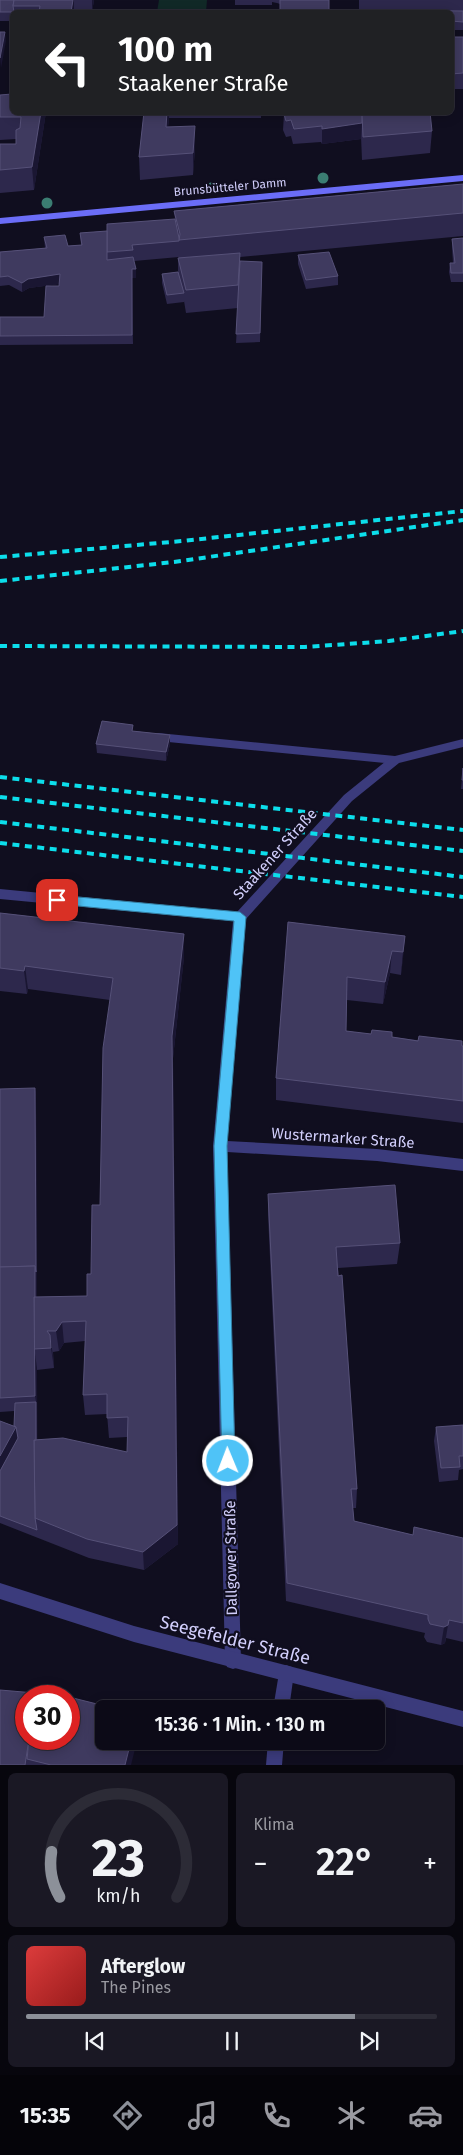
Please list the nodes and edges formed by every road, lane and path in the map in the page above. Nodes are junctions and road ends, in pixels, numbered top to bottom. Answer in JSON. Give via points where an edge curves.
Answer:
{"nodes":[{"id":1,"x":463,"y":178,"type":"edge"},
{"id":2,"x":0,"y":221,"type":"edge"},
{"id":3,"x":158,"y":737,"type":"edge"},
{"id":4,"x":463,"y":743,"type":"edge"},
{"id":5,"x":395,"y":760,"type":"junction"},
{"id":6,"x":0,"y":894,"type":"edge"},
{"id":7,"x":240,"y":917,"type":"junction"},
{"id":8,"x":220,"y":1146,"type":"junction"},
{"id":9,"x":463,"y":1165,"type":"edge"},
{"id":10,"x":0,"y":1591,"type":"edge"},
{"id":11,"x":233,"y":1660,"type":"junction"},
{"id":12,"x":286,"y":1673,"type":"junction"},
{"id":13,"x":282,"y":1700,"type":"edge"},
{"id":14,"x":463,"y":1719,"type":"edge"},
{"id":15,"x":275,"y":1750,"type":"edge"},
{"id":16,"x":274,"y":1765,"type":"edge"}],
"edges":[{"from":1,"to":2,"type":"main road","name":"Brunsbütteler Damm"},
{"from":3,"to":5,"type":"street"},
{"from":4,"to":5,"type":"street","name":"Staakener Straße"},
{"from":5,"to":7,"type":"street","name":"Staakener Straße","via":[[348,798]]},
{"from":6,"to":7,"type":"street","name":"Staakener Straße"},
{"from":7,"to":8,"type":"street","name":"Dallgower Straße"},
{"from":8,"to":9,"type":"street","name":"Wustermarker Straße","via":[[377,1155]]},
{"from":8,"to":11,"type":"street","name":"Dallgower Straße"},
{"from":10,"to":11,"type":"street","name":"Seegefelder Straße","via":[[134,1634]]},
{"from":11,"to":12,"type":"street","name":"Seegefelder Straße"},
{"from":12,"to":13,"type":"street"},
{"from":12,"to":14,"type":"street","name":"Seegefelder Straße"},
{"from":15,"to":16,"type":"street"}]}
